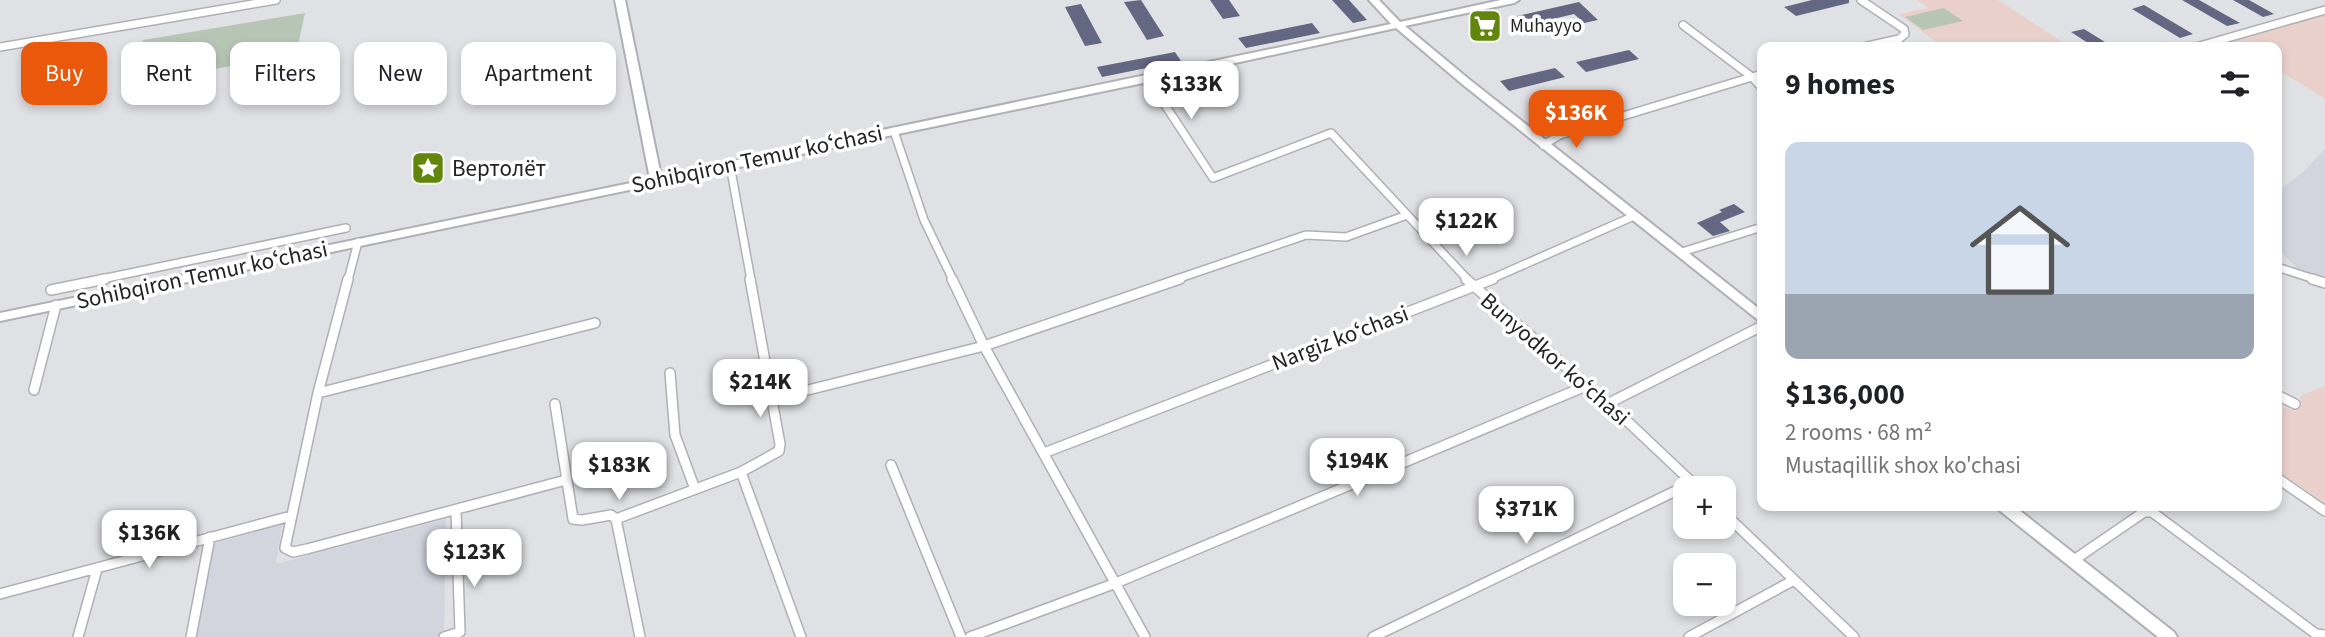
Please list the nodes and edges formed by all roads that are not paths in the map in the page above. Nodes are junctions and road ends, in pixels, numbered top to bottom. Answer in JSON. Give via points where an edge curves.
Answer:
{"nodes":[{"id":1,"x":276,"y":0,"type":"edge"},
{"id":2,"x":620,"y":0,"type":"edge"},
{"id":3,"x":1374,"y":0,"type":"edge"},
{"id":4,"x":1514,"y":0,"type":"edge"},
{"id":5,"x":1861,"y":0,"type":"edge"},
{"id":6,"x":2325,"y":10,"type":"edge"},
{"id":7,"x":1398,"y":25,"type":"junction"},
{"id":8,"x":1683,"y":25,"type":"dead end"},
{"id":9,"x":1886,"y":42,"type":"edge"},
{"id":10,"x":2213,"y":42,"type":"edge"},
{"id":11,"x":0,"y":47,"type":"edge"},
{"id":12,"x":1757,"y":76,"type":"edge"},
{"id":13,"x":1752,"y":77,"type":"junction"},
{"id":14,"x":1148,"y":79,"type":"junction"},
{"id":15,"x":1757,"y":82,"type":"edge"},
{"id":16,"x":894,"y":131,"type":"junction"},
{"id":17,"x":1543,"y":145,"type":"junction"},
{"id":18,"x":730,"y":165,"type":"junction"},
{"id":19,"x":656,"y":180,"type":"junction"},
{"id":20,"x":1407,"y":215,"type":"junction"},
{"id":21,"x":1634,"y":216,"type":"junction"},
{"id":22,"x":346,"y":228,"type":"dead end"},
{"id":23,"x":1757,"y":229,"type":"edge"},
{"id":24,"x":358,"y":242,"type":"junction"},
{"id":25,"x":1682,"y":253,"type":"junction"},
{"id":26,"x":2282,"y":269,"type":"edge"},
{"id":27,"x":2325,"y":283,"type":"edge"},
{"id":28,"x":1474,"y":287,"type":"junction"},
{"id":29,"x":51,"y":290,"type":"dead end"},
{"id":30,"x":56,"y":305,"type":"junction"},
{"id":31,"x":1757,"y":313,"type":"edge"},
{"id":32,"x":0,"y":317,"type":"edge"},
{"id":33,"x":595,"y":323,"type":"dead end"},
{"id":34,"x":1757,"y":329,"type":"edge"},
{"id":35,"x":984,"y":345,"type":"junction"},
{"id":36,"x":670,"y":373,"type":"dead end"},
{"id":37,"x":1586,"y":386,"type":"junction"},
{"id":38,"x":34,"y":390,"type":"dead end"},
{"id":39,"x":318,"y":393,"type":"junction"},
{"id":40,"x":2282,"y":398,"type":"edge"},
{"id":41,"x":772,"y":399,"type":"junction"},
{"id":42,"x":555,"y":404,"type":"dead end"},
{"id":43,"x":1607,"y":404,"type":"junction"},
{"id":44,"x":2295,"y":404,"type":"dead end"},
{"id":45,"x":1044,"y":453,"type":"junction"},
{"id":46,"x":891,"y":466,"type":"dead end"},
{"id":47,"x":741,"y":472,"type":"junction"},
{"id":48,"x":1684,"y":476,"type":"edge"},
{"id":49,"x":566,"y":480,"type":"junction"},
{"id":50,"x":2282,"y":481,"type":"edge"},
{"id":51,"x":695,"y":489,"type":"junction"},
{"id":52,"x":1673,"y":496,"type":"edge"},
{"id":53,"x":456,"y":511,"type":"junction"},
{"id":54,"x":2010,"y":511,"type":"edge"},
{"id":55,"x":2325,"y":511,"type":"edge"},
{"id":56,"x":291,"y":516,"type":"junction"},
{"id":57,"x":615,"y":519,"type":"junction"},
{"id":58,"x":1736,"y":524,"type":"edge"},
{"id":59,"x":210,"y":537,"type":"junction"},
{"id":60,"x":2074,"y":560,"type":"junction"},
{"id":61,"x":97,"y":569,"type":"junction"},
{"id":62,"x":1794,"y":580,"type":"junction"},
{"id":63,"x":1116,"y":583,"type":"junction"},
{"id":64,"x":0,"y":594,"type":"edge"},
{"id":65,"x":460,"y":635,"type":"edge"},
{"id":66,"x":2325,"y":635,"type":"edge"},
{"id":67,"x":78,"y":637,"type":"edge"},
{"id":68,"x":191,"y":637,"type":"edge"},
{"id":69,"x":444,"y":637,"type":"edge"},
{"id":70,"x":640,"y":637,"type":"edge"},
{"id":71,"x":802,"y":637,"type":"edge"},
{"id":72,"x":961,"y":637,"type":"edge"},
{"id":73,"x":970,"y":637,"type":"edge"},
{"id":74,"x":1145,"y":637,"type":"edge"},
{"id":75,"x":1373,"y":637,"type":"edge"},
{"id":76,"x":1689,"y":637,"type":"edge"},
{"id":77,"x":1854,"y":637,"type":"edge"},
{"id":78,"x":2169,"y":637,"type":"edge"}],
"edges":[{"from":1,"to":11,"type":"street"},
{"from":2,"to":19,"type":"main road"},
{"from":3,"to":7,"type":"main road"},
{"from":4,"to":7,"type":"main road","name":"Sohibqiron Temur koʻchasi"},
{"from":5,"to":9,"type":"street","via":[[1904,29],[1899,39]]},
{"from":6,"to":10,"type":"street"},
{"from":7,"to":14,"type":"main road","name":"Sohibqiron Temur koʻchasi"},
{"from":7,"to":17,"type":"main road"},
{"from":8,"to":13,"type":"street"},
{"from":12,"to":13,"type":"street"},
{"from":13,"to":15,"type":"street"},
{"from":13,"to":17,"type":"street","via":[[1560,135]]},
{"from":14,"to":16,"type":"main road","name":"Sohibqiron Temur koʻchasi"},
{"from":14,"to":20,"type":"street","name":"Bunyodkor koʻchasi","via":[[1186,144],[1213,178],[1331,133]]},
{"from":16,"to":18,"type":"main road","name":"Sohibqiron Temur koʻchasi"},
{"from":16,"to":35,"type":"street","via":[[924,220]]},
{"from":17,"to":21,"type":"main road"},
{"from":18,"to":19,"type":"main road","name":"Sohibqiron Temur koʻchasi"},
{"from":18,"to":41,"type":"street"},
{"from":19,"to":24,"type":"main road","name":"Sohibqiron Temur koʻchasi"},
{"from":20,"to":28,"type":"street","name":"Bunyodkor koʻchasi"},
{"from":20,"to":35,"type":"street","via":[[1346,237],[1302,236]]},
{"from":21,"to":25,"type":"main road"},
{"from":21,"to":28,"type":"street","name":"Nargiz koʻchasi"},
{"from":22,"to":29,"type":"street"},
{"from":23,"to":25,"type":"street"},
{"from":24,"to":30,"type":"main road","name":"Sohibqiron Temur koʻchasi"},
{"from":24,"to":39,"type":"street"},
{"from":25,"to":31,"type":"main road"},
{"from":26,"to":27,"type":"street"},
{"from":28,"to":37,"type":"street","name":"Bunyodkor koʻchasi"},
{"from":28,"to":45,"type":"street","name":"Nargiz koʻchasi"},
{"from":30,"to":32,"type":"main road","name":"Sohibqiron Temur koʻchasi"},
{"from":30,"to":38,"type":"street"},
{"from":33,"to":39,"type":"street"},
{"from":34,"to":43,"type":"street"},
{"from":35,"to":41,"type":"street"},
{"from":35,"to":45,"type":"street"},
{"from":36,"to":51,"type":"street","via":[[675,435]]},
{"from":37,"to":43,"type":"street","name":"Bunyodkor koʻchasi"},
{"from":37,"to":63,"type":"street"},
{"from":39,"to":56,"type":"street"},
{"from":40,"to":44,"type":"street"},
{"from":41,"to":47,"type":"street","via":[[779,451]]},
{"from":42,"to":49,"type":"street"},
{"from":43,"to":48,"type":"street","name":"Bunyodkor koʻchasi"},
{"from":45,"to":63,"type":"street"},
{"from":46,"to":72,"type":"street"},
{"from":47,"to":51,"type":"street"},
{"from":47,"to":71,"type":"street"},
{"from":49,"to":53,"type":"street"},
{"from":49,"to":57,"type":"street","via":[[573,519],[611,515]]},
{"from":50,"to":55,"type":"street"},
{"from":51,"to":57,"type":"street"},
{"from":52,"to":75,"type":"street"},
{"from":53,"to":56,"type":"street","via":[[293,552],[285,548]]},
{"from":53,"to":65,"type":"street"},
{"from":54,"to":60,"type":"main road"},
{"from":56,"to":59,"type":"street"},
{"from":57,"to":70,"type":"street"},
{"from":58,"to":62,"type":"street"},
{"from":59,"to":61,"type":"street"},
{"from":59,"to":68,"type":"street"},
{"from":60,"to":66,"type":"street","via":[[2152,512],[2316,634]]},
{"from":60,"to":78,"type":"main road"},
{"from":61,"to":64,"type":"street"},
{"from":61,"to":67,"type":"street"},
{"from":62,"to":76,"type":"street"},
{"from":62,"to":77,"type":"street"},
{"from":63,"to":73,"type":"street"},
{"from":63,"to":74,"type":"street"},
{"from":65,"to":69,"type":"street"}]}
